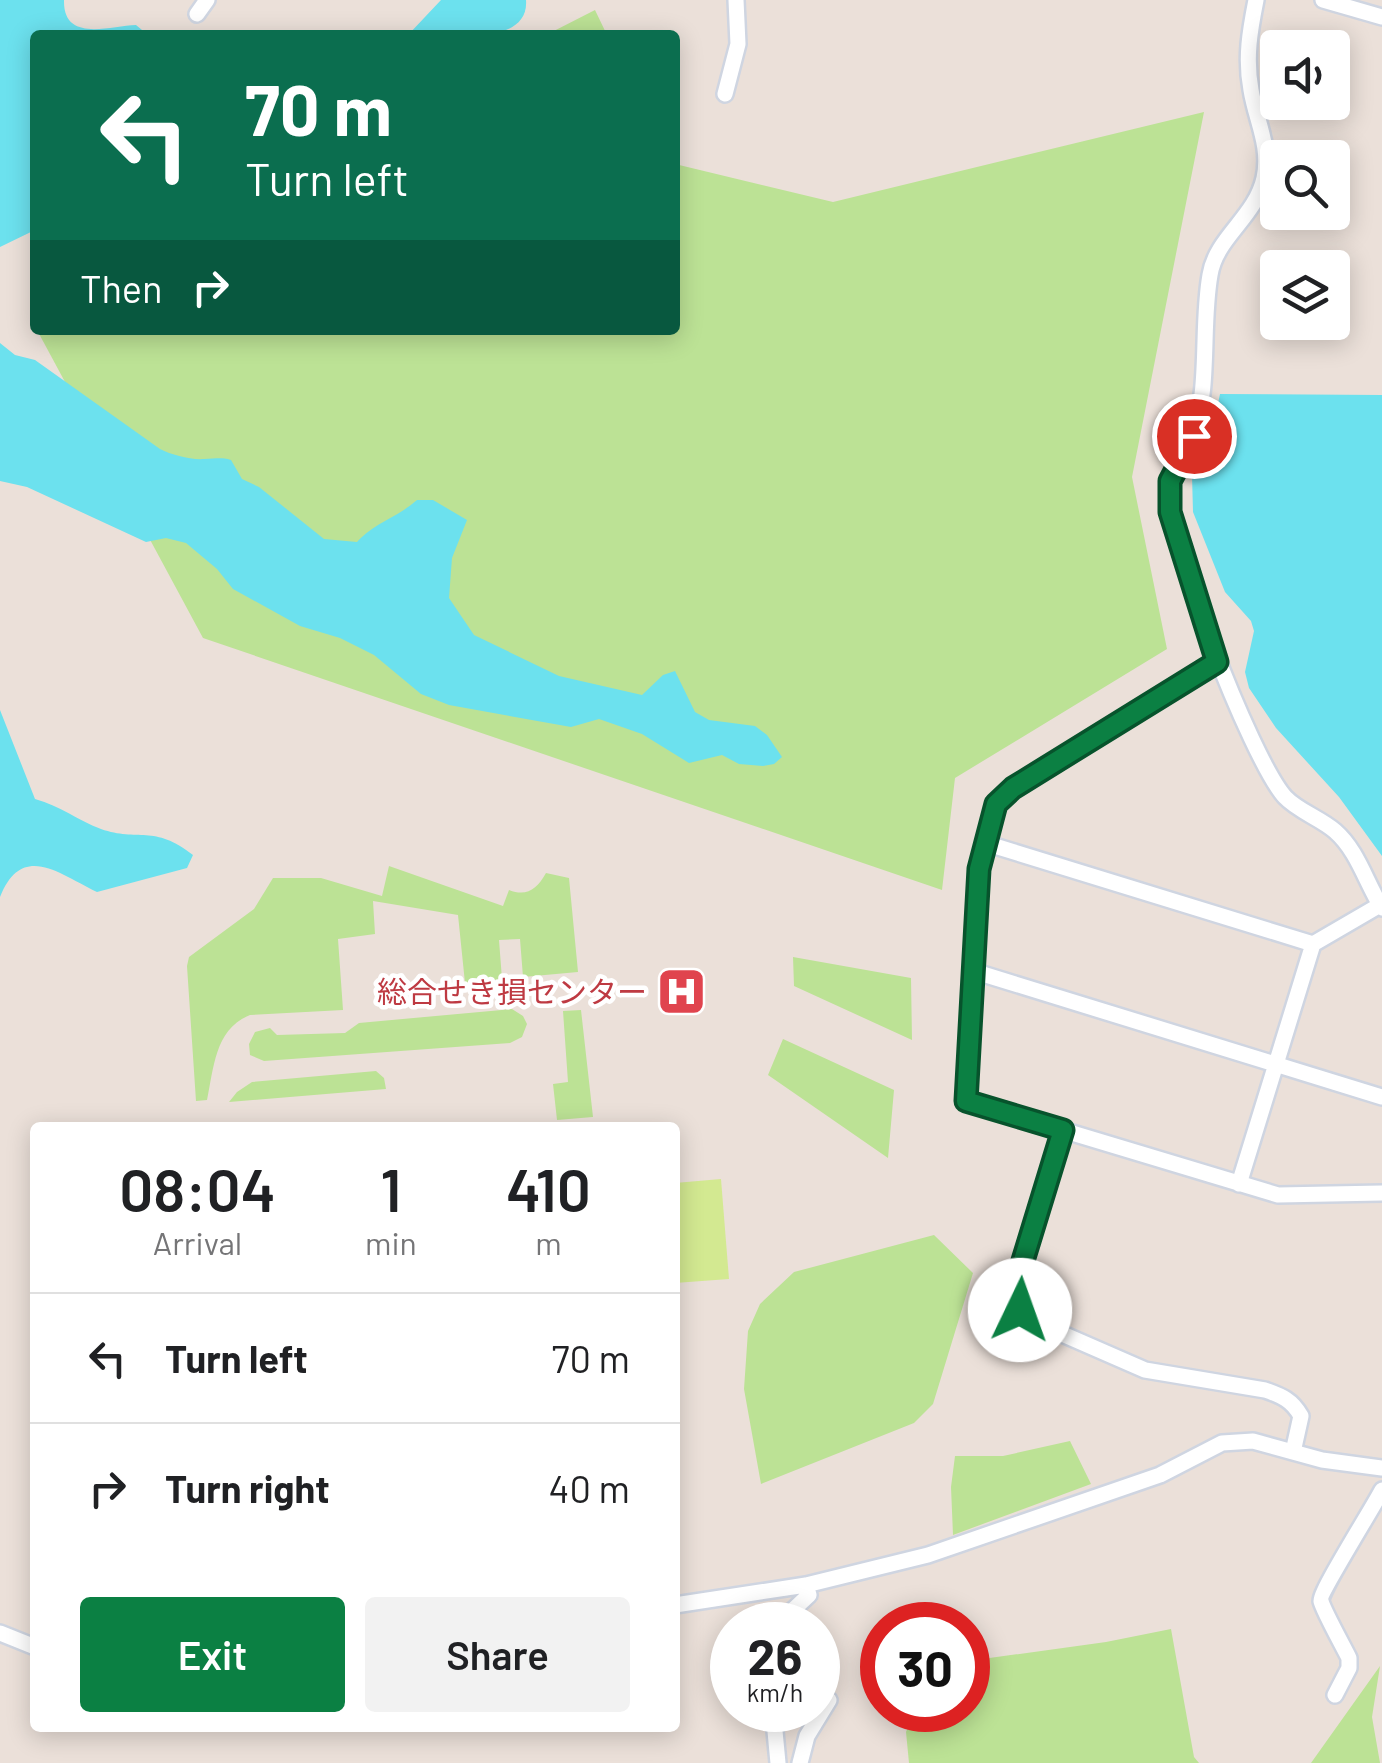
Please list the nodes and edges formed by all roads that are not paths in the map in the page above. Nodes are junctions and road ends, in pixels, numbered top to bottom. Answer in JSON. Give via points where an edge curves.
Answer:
{"nodes":[{"id":1,"x":736,"y":0,"type":"edge"},
{"id":2,"x":1256,"y":0,"type":"edge"},
{"id":3,"x":1324,"y":0,"type":"edge"},
{"id":4,"x":1382,"y":18,"type":"edge"},
{"id":5,"x":725,"y":94,"type":"dead end"},
{"id":6,"x":1217,"y":662,"type":"junction"},
{"id":7,"x":985,"y":844,"type":"junction"},
{"id":8,"x":1381,"y":907,"type":"edge"},
{"id":9,"x":1313,"y":944,"type":"junction"},
{"id":10,"x":973,"y":971,"type":"junction"},
{"id":11,"x":1274,"y":1063,"type":"junction"},
{"id":12,"x":1382,"y":1097,"type":"edge"},
{"id":13,"x":1063,"y":1130,"type":"junction"},
{"id":14,"x":1239,"y":1184,"type":"junction"},
{"id":15,"x":1382,"y":1193,"type":"edge"},
{"id":16,"x":1293,"y":1452,"type":"junction"},
{"id":17,"x":1382,"y":1468,"type":"edge"},
{"id":18,"x":1382,"y":1490,"type":"edge"},
{"id":19,"x":806,"y":1585,"type":"junction"},
{"id":20,"x":803,"y":1602,"type":"edge"},
{"id":21,"x":680,"y":1604,"type":"edge"},
{"id":22,"x":0,"y":1634,"type":"edge"},
{"id":23,"x":30,"y":1645,"type":"edge"},
{"id":24,"x":1336,"y":1695,"type":"dead end"},
{"id":25,"x":776,"y":1732,"type":"edge"},
{"id":26,"x":809,"y":1732,"type":"edge"},
{"id":27,"x":778,"y":1763,"type":"edge"},
{"id":28,"x":800,"y":1763,"type":"edge"}],
"edges":[{"from":1,"to":5,"type":"street","via":[[738,44]]},
{"from":2,"to":6,"type":"street","via":[[1247,42],[1265,172],[1259,198],[1221,245],[1210,272],[1199,412],[1170,481],[1170,512]]},
{"from":3,"to":4,"type":"street"},
{"from":6,"to":7,"type":"street","via":[[1013,788],[996,804]]},
{"from":6,"to":8,"type":"street","via":[[1286,798],[1336,832]]},
{"from":7,"to":9,"type":"street"},
{"from":7,"to":10,"type":"street"},
{"from":8,"to":9,"type":"street"},
{"from":9,"to":11,"type":"street"},
{"from":10,"to":11,"type":"street"},
{"from":10,"to":13,"type":"street","via":[[966,1101]]},
{"from":11,"to":12,"type":"street"},
{"from":11,"to":14,"type":"street"},
{"from":13,"to":14,"type":"street"},
{"from":13,"to":16,"type":"street","via":[[1018,1277],[1020,1310],[1145,1370],[1284,1397],[1301,1416]]},
{"from":14,"to":15,"type":"street","via":[[1278,1195]]},
{"from":16,"to":17,"type":"street"},
{"from":16,"to":19,"type":"street","via":[[1253,1440],[1222,1443],[1160,1476],[928,1556]]},
{"from":18,"to":24,"type":"street","via":[[1322,1589],[1320,1600],[1349,1658]]},
{"from":19,"to":20,"type":"street","via":[[809,1596]]},
{"from":19,"to":21,"type":"street"},
{"from":22,"to":23,"type":"street"},
{"from":25,"to":27,"type":"street"},
{"from":26,"to":28,"type":"street"}]}
